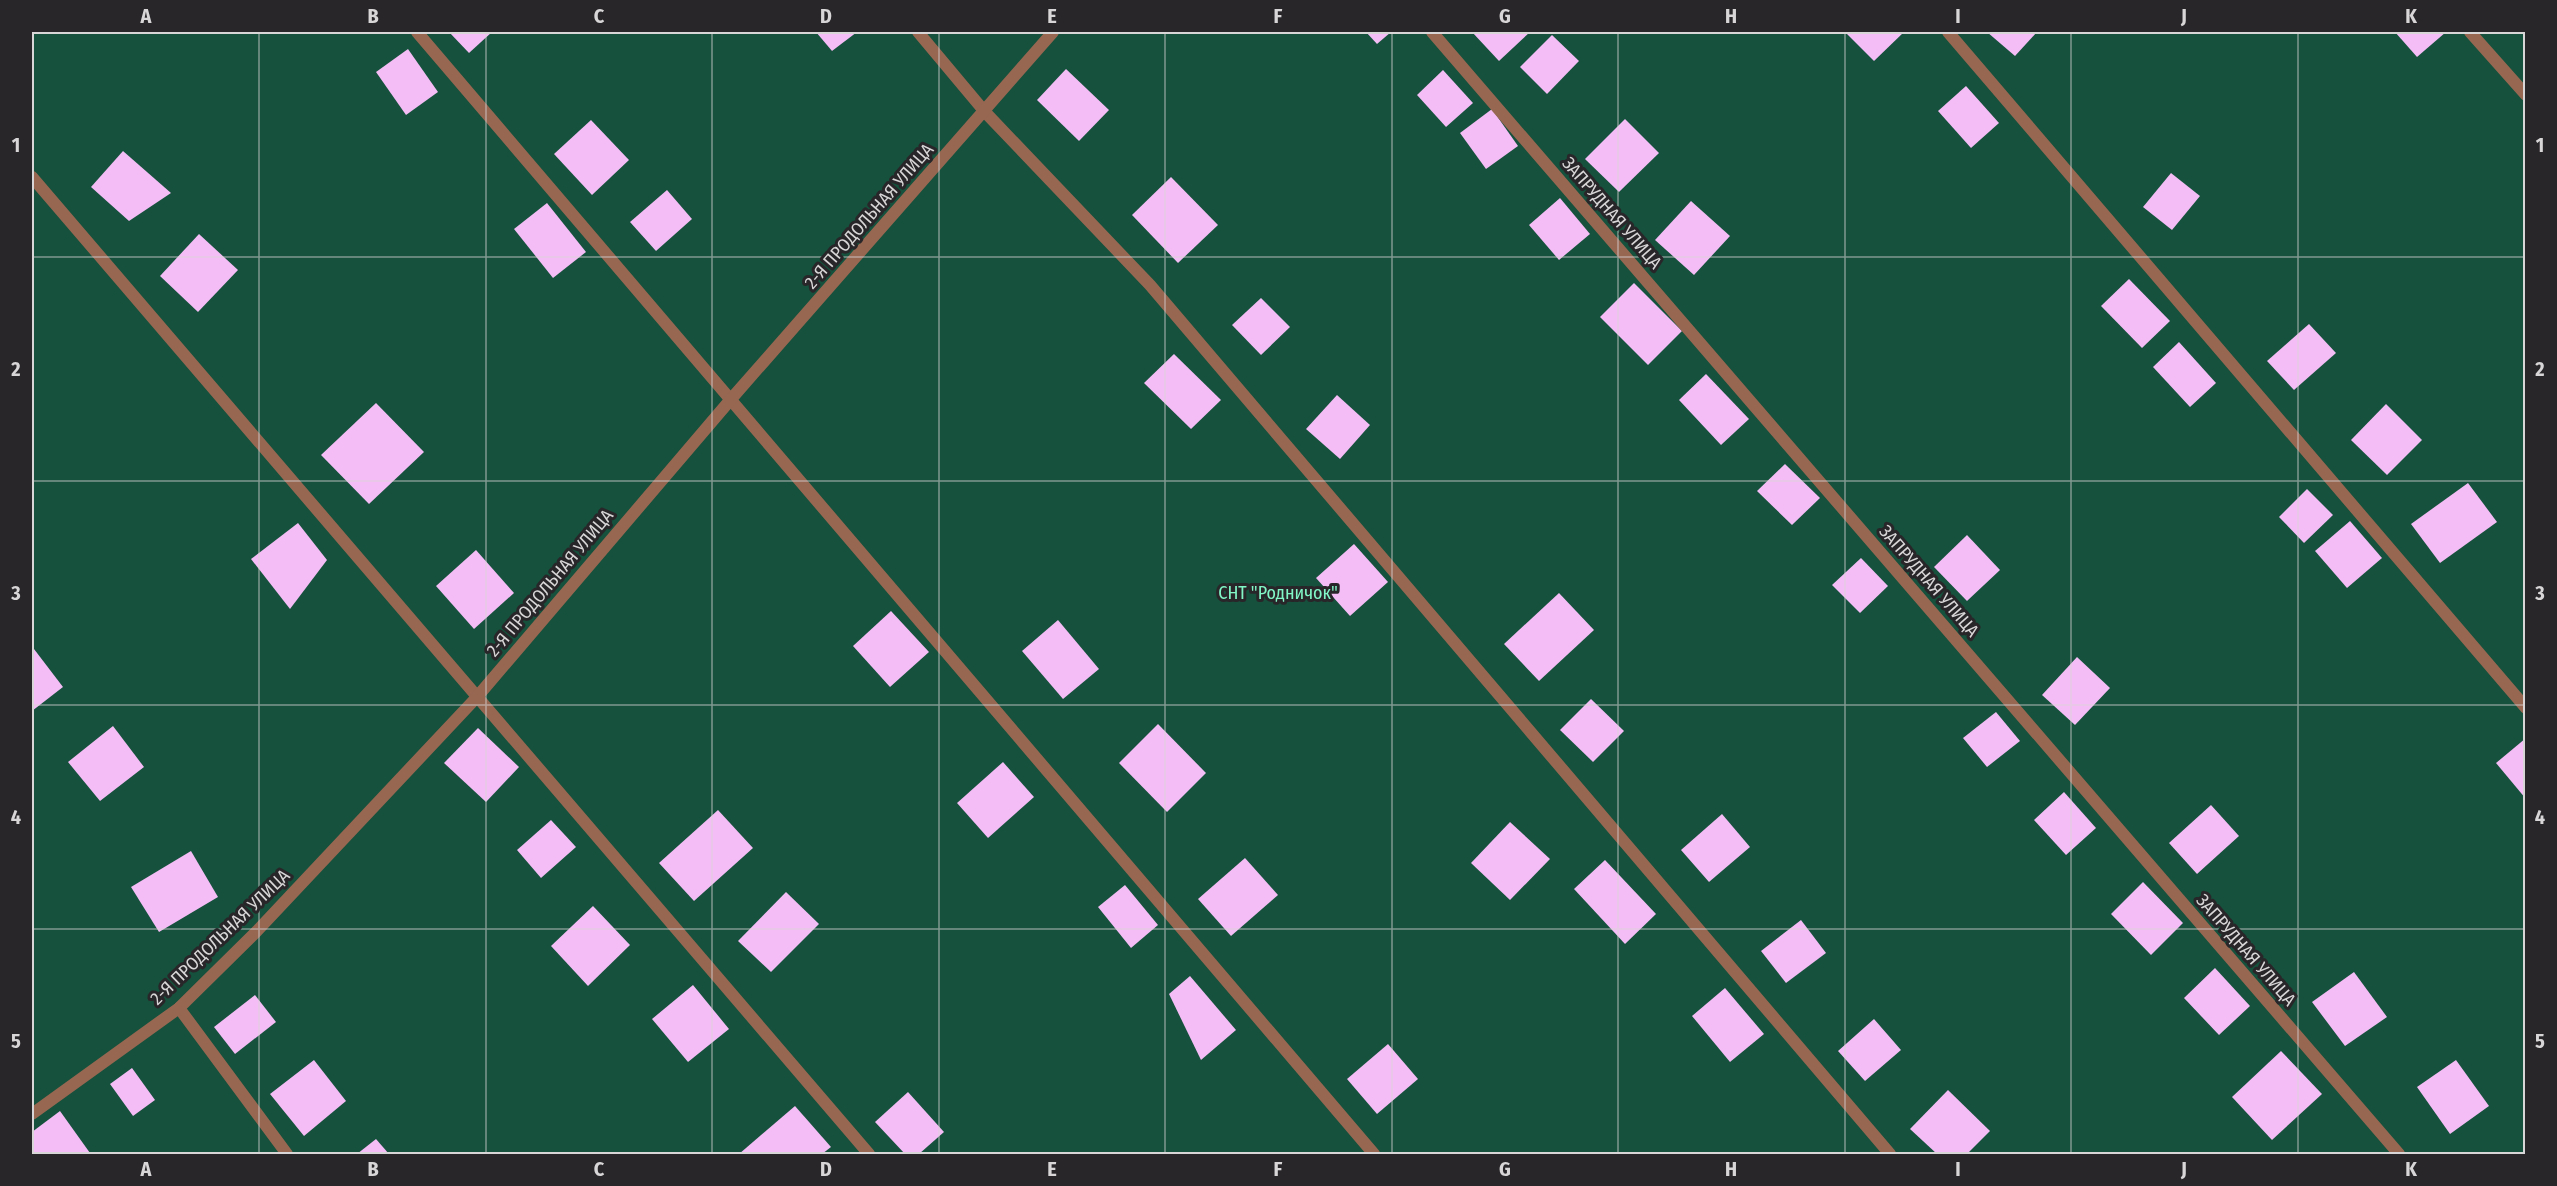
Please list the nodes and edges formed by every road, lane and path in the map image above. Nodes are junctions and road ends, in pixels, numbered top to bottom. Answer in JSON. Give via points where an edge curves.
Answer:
{"nodes":[{"id":1,"x":417,"y":32,"type":"edge"},
{"id":2,"x":918,"y":32,"type":"edge"},
{"id":3,"x":1053,"y":32,"type":"edge"},
{"id":4,"x":1432,"y":32,"type":"edge"},
{"id":5,"x":1948,"y":32,"type":"edge"},
{"id":6,"x":2470,"y":32,"type":"edge"},
{"id":7,"x":2526,"y":95,"type":"edge"},
{"id":8,"x":985,"y":111,"type":"junction"},
{"id":9,"x":32,"y":177,"type":"edge"},
{"id":10,"x":732,"y":398,"type":"junction"},
{"id":11,"x":477,"y":697,"type":"junction"},
{"id":12,"x":2524,"y":704,"type":"edge"},
{"id":13,"x":179,"y":1008,"type":"junction"},
{"id":14,"x":32,"y":1114,"type":"edge"},
{"id":15,"x":287,"y":1155,"type":"edge"},
{"id":16,"x":868,"y":1155,"type":"edge"},
{"id":17,"x":1374,"y":1155,"type":"edge"},
{"id":18,"x":1890,"y":1155,"type":"edge"},
{"id":19,"x":2399,"y":1155,"type":"edge"}],
"edges":[{"from":1,"to":10,"type":"lane"},
{"from":2,"to":8,"type":"lane"},
{"from":3,"to":8,"type":"lane","name":"2-Я ПРОДОЛЬНАЯ УЛИЦА"},
{"from":4,"to":19,"type":"lane","name":"ЗАПРУДНАЯ УЛИЦА"},
{"from":5,"to":12,"type":"lane"},
{"from":6,"to":7,"type":"lane"},
{"from":8,"to":10,"type":"lane","name":"2-Я ПРОДОЛЬНАЯ УЛИЦА"},
{"from":8,"to":18,"type":"lane","via":[[1150,285]]},
{"from":9,"to":11,"type":"lane"},
{"from":10,"to":11,"type":"lane","name":"2-Я ПРОДОЛЬНАЯ УЛИЦА"},
{"from":10,"to":17,"type":"lane"},
{"from":11,"to":13,"type":"lane","name":"2-Я ПРОДОЛЬНАЯ УЛИЦА","via":[[257,931]]},
{"from":11,"to":16,"type":"lane"},
{"from":13,"to":14,"type":"lane","name":"2-Я ПРОДОЛЬНАЯ УЛИЦА"},
{"from":13,"to":15,"type":"lane"}]}
